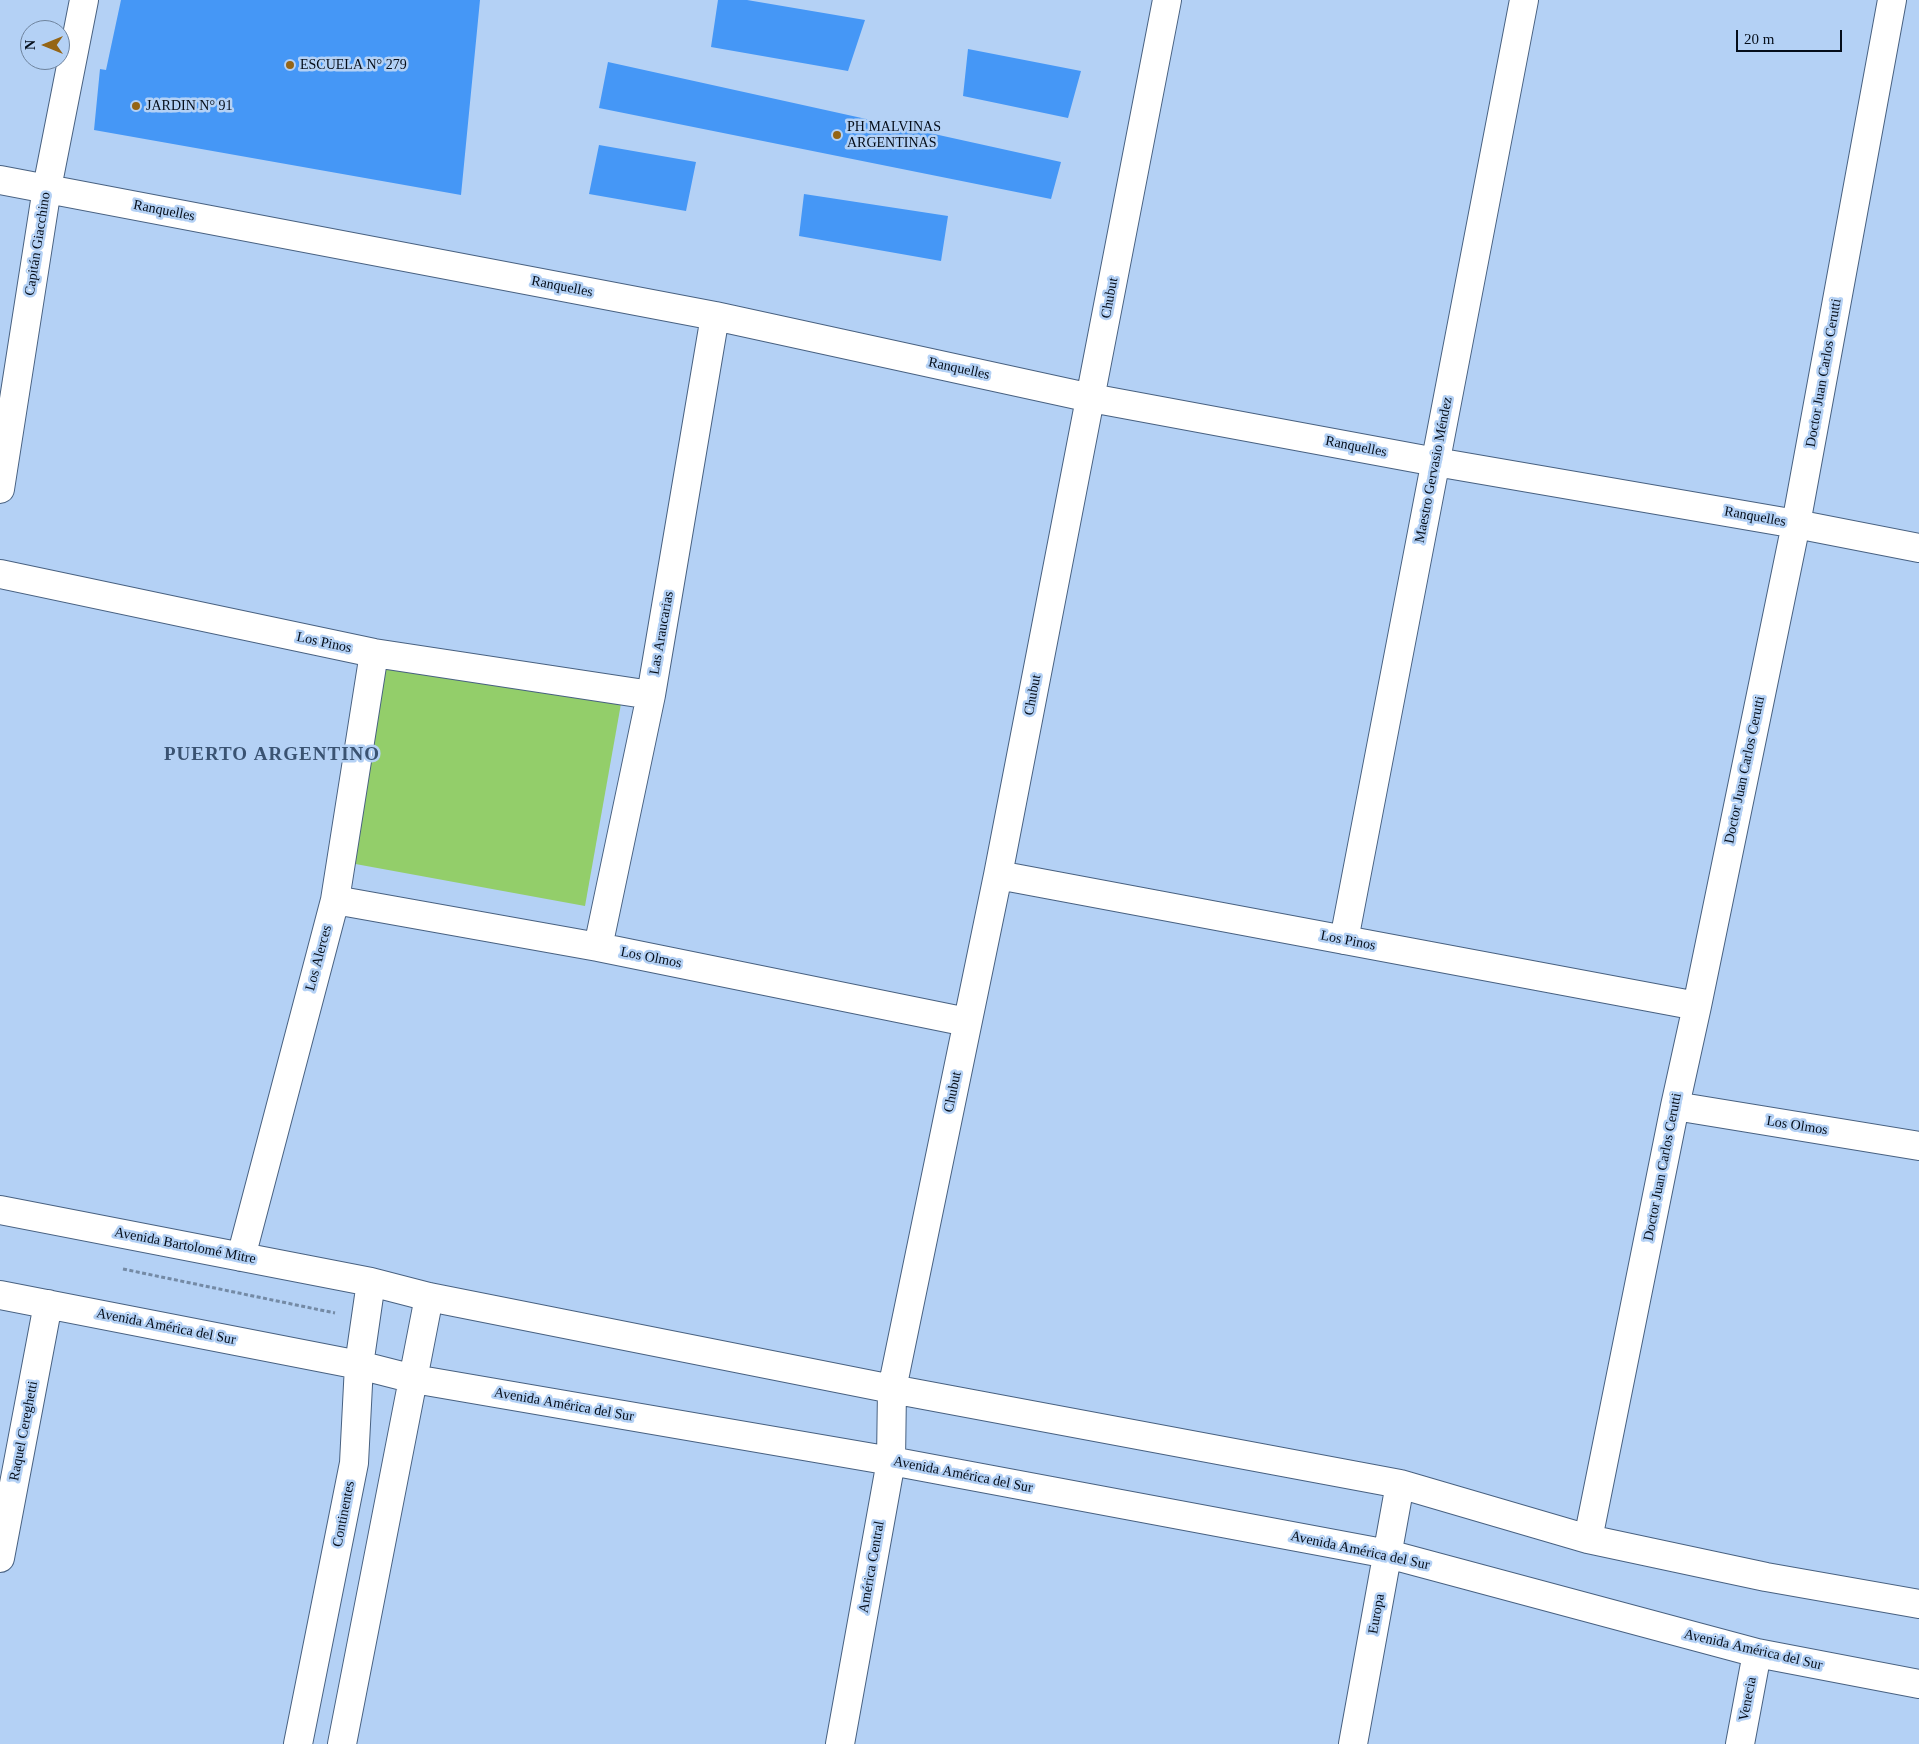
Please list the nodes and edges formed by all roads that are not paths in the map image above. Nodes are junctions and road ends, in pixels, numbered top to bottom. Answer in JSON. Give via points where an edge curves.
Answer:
{"nodes":[{"id":1,"x":84,"y":0,"type":"edge"},
{"id":2,"x":1167,"y":0,"type":"edge"},
{"id":3,"x":1524,"y":0,"type":"edge"},
{"id":4,"x":1892,"y":0,"type":"edge"},
{"id":5,"x":0,"y":180,"type":"edge"},
{"id":6,"x":47,"y":188,"type":"junction"},
{"id":7,"x":715,"y":316,"type":"junction"},
{"id":8,"x":1091,"y":398,"type":"junction"},
{"id":9,"x":1436,"y":462,"type":"junction"},
{"id":10,"x":0,"y":489,"type":"edge"},
{"id":11,"x":1796,"y":524,"type":"junction"},
{"id":12,"x":1919,"y":548,"type":"edge"},
{"id":13,"x":0,"y":574,"type":"edge"},
{"id":14,"x":374,"y":653,"type":"junction"},
{"id":15,"x":651,"y":696,"type":"junction"},
{"id":16,"x":998,"y":875,"type":"junction"},
{"id":17,"x":334,"y":900,"type":"junction"},
{"id":18,"x":1344,"y":940,"type":"junction"},
{"id":19,"x":598,"y":947,"type":"junction"},
{"id":20,"x":1697,"y":1006,"type":"junction"},
{"id":21,"x":967,"y":1022,"type":"junction"},
{"id":22,"x":1675,"y":1106,"type":"junction"},
{"id":23,"x":1919,"y":1146,"type":"edge"},
{"id":24,"x":0,"y":1210,"type":"edge"},
{"id":25,"x":240,"y":1257,"type":"junction"},
{"id":26,"x":371,"y":1282,"type":"junction"},
{"id":27,"x":0,"y":1295,"type":"edge"},
{"id":28,"x":429,"y":1297,"type":"junction"},
{"id":29,"x":48,"y":1304,"type":"junction"},
{"id":30,"x":359,"y":1365,"type":"junction"},
{"id":31,"x":414,"y":1379,"type":"junction"},
{"id":32,"x":892,"y":1389,"type":"junction"},
{"id":33,"x":891,"y":1461,"type":"junction"},
{"id":34,"x":1400,"y":1484,"type":"junction"},
{"id":35,"x":1588,"y":1539,"type":"junction"},
{"id":36,"x":1388,"y":1554,"type":"junction"},
{"id":37,"x":0,"y":1558,"type":"edge"},
{"id":38,"x":1919,"y":1604,"type":"edge"},
{"id":39,"x":1757,"y":1654,"type":"junction"},
{"id":40,"x":1919,"y":1684,"type":"edge"},
{"id":41,"x":298,"y":1744,"type":"edge"},
{"id":42,"x":342,"y":1744,"type":"edge"},
{"id":43,"x":840,"y":1744,"type":"edge"},
{"id":44,"x":1353,"y":1744,"type":"edge"},
{"id":45,"x":1740,"y":1744,"type":"edge"}],
"edges":[{"from":1,"to":6,"type":"street","name":"Capitán Giacchino"},
{"from":2,"to":8,"type":"street","name":"Chubut"},
{"from":3,"to":9,"type":"street","name":"Maestro Gervasio Méndez"},
{"from":4,"to":11,"type":"street","name":"Doctor Juan Carlos Cerutti"},
{"from":5,"to":6,"type":"street","name":"Ranquelles"},
{"from":6,"to":7,"type":"street","name":"Ranquelles"},
{"from":6,"to":10,"type":"street","name":"Capitán Giacchino"},
{"from":7,"to":8,"type":"street","name":"Ranquelles"},
{"from":7,"to":15,"type":"street","name":"Las Araucarias"},
{"from":8,"to":9,"type":"street","name":"Ranquelles"},
{"from":8,"to":16,"type":"street","name":"Chubut"},
{"from":9,"to":11,"type":"street","name":"Ranquelles"},
{"from":9,"to":18,"type":"street","name":"Maestro Gervasio Méndez"},
{"from":11,"to":12,"type":"street","name":"Ranquelles"},
{"from":11,"to":20,"type":"street","name":"Doctor Juan Carlos Cerutti"},
{"from":13,"to":14,"type":"street","name":"Los Pinos"},
{"from":14,"to":15,"type":"street","name":"Los Pinos"},
{"from":14,"to":17,"type":"street","name":"Los Alerces"},
{"from":15,"to":19,"type":"street","name":"Las Araucarias"},
{"from":16,"to":18,"type":"street","name":"Los Pinos"},
{"from":16,"to":21,"type":"street","name":"Chubut"},
{"from":17,"to":19,"type":"street","name":"Los Olmos"},
{"from":17,"to":25,"type":"street","name":"Los Alerces"},
{"from":18,"to":20,"type":"street","name":"Los Pinos"},
{"from":19,"to":21,"type":"street","name":"Los Olmos"},
{"from":20,"to":22,"type":"street","name":"Doctor Juan Carlos Cerutti"},
{"from":21,"to":32,"type":"street","name":"Chubut"},
{"from":22,"to":23,"type":"street","name":"Los Olmos"},
{"from":22,"to":35,"type":"street","name":"Doctor Juan Carlos Cerutti"},
{"from":24,"to":25,"type":"street","name":"Avenida Bartolomé Mitre"},
{"from":25,"to":26,"type":"street","name":"Avenida Bartolomé Mitre"},
{"from":26,"to":28,"type":"street"},
{"from":26,"to":30,"type":"street","name":"Continentes"},
{"from":27,"to":29,"type":"street","name":"Avenida América del Sur"},
{"from":28,"to":31,"type":"street"},
{"from":28,"to":32,"type":"street"},
{"from":29,"to":30,"type":"street","name":"Avenida América del Sur"},
{"from":29,"to":37,"type":"street","name":"Raquel Cereghetti"},
{"from":30,"to":31,"type":"street","name":"Avenida América del Sur"},
{"from":30,"to":41,"type":"street","name":"Continentes","via":[[354,1463]]},
{"from":31,"to":33,"type":"street","name":"Avenida América del Sur"},
{"from":31,"to":42,"type":"street"},
{"from":32,"to":33,"type":"street","name":"América Central"},
{"from":32,"to":34,"type":"street"},
{"from":33,"to":36,"type":"street","name":"Avenida América del Sur"},
{"from":33,"to":43,"type":"street","name":"América Central"},
{"from":34,"to":35,"type":"street"},
{"from":34,"to":36,"type":"street","name":"Europa"},
{"from":35,"to":38,"type":"street","via":[[1766,1577]]},
{"from":36,"to":39,"type":"street","name":"Avenida América del Sur"},
{"from":36,"to":44,"type":"street","name":"Europa"},
{"from":39,"to":40,"type":"street","name":"Avenida América del Sur"},
{"from":39,"to":45,"type":"street","name":"Venecia"}]}
